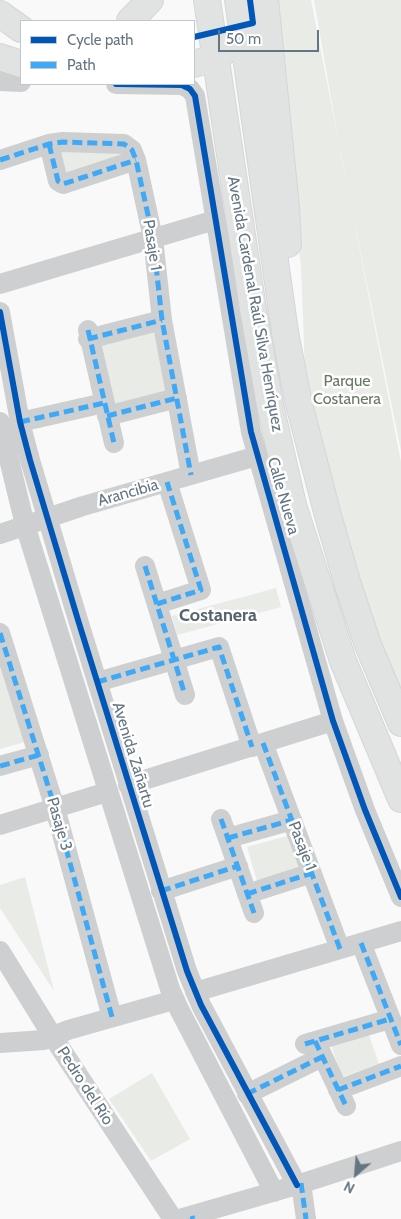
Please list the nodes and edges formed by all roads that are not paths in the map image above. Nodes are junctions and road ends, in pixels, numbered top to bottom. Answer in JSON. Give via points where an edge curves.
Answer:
{"nodes":[{"id":1,"x":150,"y":0,"type":"edge"},
{"id":2,"x":207,"y":0,"type":"edge"},
{"id":3,"x":238,"y":0,"type":"edge"},
{"id":4,"x":265,"y":0,"type":"edge"},
{"id":5,"x":0,"y":14,"type":"edge"},
{"id":6,"x":131,"y":20,"type":"edge"},
{"id":7,"x":20,"y":28,"type":"edge"},
{"id":8,"x":243,"y":31,"type":"junction"},
{"id":9,"x":0,"y":57,"type":"edge"},
{"id":10,"x":20,"y":64,"type":"edge"},
{"id":11,"x":200,"y":70,"type":"edge"},
{"id":12,"x":0,"y":81,"type":"edge"},
{"id":13,"x":20,"y":82,"type":"edge"},
{"id":14,"x":49,"y":144,"type":"junction"},
{"id":15,"x":0,"y":160,"type":"edge"},
{"id":16,"x":136,"y":160,"type":"junction"},
{"id":17,"x":215,"y":220,"type":"junction"},
{"id":18,"x":153,"y":238,"type":"junction"},
{"id":19,"x":0,"y":284,"type":"edge"},
{"id":20,"x":0,"y":312,"type":"edge"},
{"id":21,"x":162,"y":320,"type":"junction"},
{"id":22,"x":285,"y":332,"type":"junction"},
{"id":23,"x":177,"y":398,"type":"junction"},
{"id":24,"x":105,"y":410,"type":"junction"},
{"id":25,"x":0,"y":422,"type":"edge"},
{"id":26,"x":20,"y":422,"type":"junction"},
{"id":27,"x":114,"y":443,"type":"dead end"},
{"id":28,"x":257,"y":456,"type":"junction"},
{"id":29,"x":191,"y":475,"type":"junction"},
{"id":30,"x":167,"y":482,"type":"junction"},
{"id":31,"x":47,"y":517,"type":"junction"},
{"id":32,"x":24,"y":525,"type":"junction"},
{"id":33,"x":0,"y":534,"type":"edge"},
{"id":34,"x":145,"y":566,"type":"dead end"},
{"id":35,"x":157,"y":604,"type":"junction"},
{"id":36,"x":0,"y":634,"type":"edge"},
{"id":37,"x":174,"y":660,"type":"junction"},
{"id":38,"x":97,"y":682,"type":"junction"},
{"id":39,"x":185,"y":694,"type":"dead end"},
{"id":40,"x":333,"y":722,"type":"junction"},
{"id":41,"x":401,"y":723,"type":"edge"},
{"id":42,"x":258,"y":745,"type":"junction"},
{"id":43,"x":38,"y":755,"type":"junction"},
{"id":44,"x":0,"y":766,"type":"edge"},
{"id":45,"x":128,"y":785,"type":"junction"},
{"id":46,"x":107,"y":792,"type":"junction"},
{"id":47,"x":401,"y":799,"type":"edge"},
{"id":48,"x":55,"y":808,"type":"junction"},
{"id":49,"x":221,"y":819,"type":"dead end"},
{"id":50,"x":292,"y":820,"type":"junction"},
{"id":51,"x":0,"y":825,"type":"edge"},
{"id":52,"x":228,"y":838,"type":"junction"},
{"id":53,"x":238,"y":866,"type":"junction"},
{"id":54,"x":312,"y":873,"type":"junction"},
{"id":55,"x":161,"y":891,"type":"junction"},
{"id":56,"x":248,"y":894,"type":"junction"},
{"id":57,"x":401,"y":897,"type":"edge"},
{"id":58,"x":254,"y":913,"type":"dead end"},
{"id":59,"x":401,"y":931,"type":"edge"},
{"id":60,"x":361,"y":943,"type":"junction"},
{"id":61,"x":340,"y":949,"type":"junction"},
{"id":62,"x":0,"y":950,"type":"edge"},
{"id":63,"x":194,"y":992,"type":"junction"},
{"id":64,"x":174,"y":1000,"type":"junction"},
{"id":65,"x":112,"y":1017,"type":"junction"},
{"id":66,"x":390,"y":1019,"type":"junction"},
{"id":67,"x":53,"y":1037,"type":"junction"},
{"id":68,"x":0,"y":1043,"type":"edge"},
{"id":69,"x":401,"y":1045,"type":"edge"},
{"id":70,"x":314,"y":1048,"type":"junction"},
{"id":71,"x":401,"y":1066,"type":"edge"},
{"id":72,"x":247,"y":1094,"type":"junction"},
{"id":73,"x":401,"y":1151,"type":"edge"},
{"id":74,"x":299,"y":1184,"type":"junction"},
{"id":75,"x":274,"y":1192,"type":"junction"},
{"id":76,"x":184,"y":1218,"type":"edge"},
{"id":77,"x":306,"y":1219,"type":"edge"}],
"edges":[{"from":1,"to":6,"type":"main road"},
{"from":2,"to":11,"type":"main road","name":"Avenida Cardenal Raúl Silva Henríquez"},
{"from":3,"to":8,"type":"main road","name":"Avenida Cardenal Raúl Silva Henríquez"},
{"from":4,"to":22,"type":"main road","via":[[287,227]]},
{"from":5,"to":7,"type":"main road"},
{"from":8,"to":11,"type":"main road","via":[[236,42]]},
{"from":8,"to":22,"type":"main road","name":"Avenida Cardenal Raúl Silva Henríquez"},
{"from":9,"to":10,"type":"main road"},
{"from":11,"to":17,"type":"street","name":"Calle Nueva","via":[[196,100]]},
{"from":11,"to":47,"type":"main road","name":"Avenida Cardenal Raúl Silva Henríquez","via":[[293,505],[343,661]]},
{"from":12,"to":13,"type":"street"},
{"from":14,"to":15,"type":"street"},
{"from":14,"to":16,"type":"street","via":[[124,144],[132,150]]},
{"from":14,"to":16,"type":"street","via":[[58,181],[63,184]]},
{"from":16,"to":18,"type":"street","name":"Pasaje 1"},
{"from":17,"to":18,"type":"street"},
{"from":17,"to":28,"type":"street","name":"Calle Nueva"},
{"from":18,"to":19,"type":"street"},
{"from":18,"to":21,"type":"street","name":"Pasaje 1"},
{"from":20,"to":26,"type":"street","name":"Avenida Zañartu"},
{"from":21,"to":23,"type":"street","name":"Pasaje 1"},
{"from":21,"to":24,"type":"street","via":[[88,334]]},
{"from":22,"to":41,"type":"main road","name":"Avenida Cardenal Raúl Silva Henríquez","via":[[312,459],[343,567],[368,645]]},
{"from":23,"to":24,"type":"street"},
{"from":23,"to":29,"type":"street","name":"Pasaje 1"},
{"from":24,"to":26,"type":"street"},
{"from":24,"to":27,"type":"street"},
{"from":25,"to":32,"type":"street"},
{"from":26,"to":31,"type":"street","name":"Avenida Zañartu"},
{"from":28,"to":29,"type":"street","name":"Arancibia"},
{"from":28,"to":40,"type":"street","name":"Calle Nueva"},
{"from":29,"to":30,"type":"street","name":"Arancibia"},
{"from":30,"to":31,"type":"street","name":"Arancibia"},
{"from":30,"to":35,"type":"street","via":[[201,590]]},
{"from":31,"to":32,"type":"street","name":"Arancibia"},
{"from":31,"to":38,"type":"street","name":"Avenida Zañartu"},
{"from":32,"to":33,"type":"street","name":"Arancibia"},
{"from":32,"to":46,"type":"street"},
{"from":34,"to":35,"type":"street"},
{"from":35,"to":37,"type":"street"},
{"from":36,"to":43,"type":"street","name":"Pasaje 3"},
{"from":37,"to":38,"type":"street"},
{"from":37,"to":39,"type":"street"},
{"from":37,"to":42,"type":"street","name":"Pasaje 1","via":[[219,647]]},
{"from":38,"to":45,"type":"street","name":"Avenida Zañartu"},
{"from":40,"to":42,"type":"street"},
{"from":40,"to":57,"type":"street","name":"Calle Nueva"},
{"from":42,"to":45,"type":"street"},
{"from":42,"to":50,"type":"street","name":"Pasaje 1"},
{"from":43,"to":44,"type":"street"},
{"from":43,"to":48,"type":"street","name":"Pasaje 3"},
{"from":45,"to":55,"type":"street","name":"Avenida Zañartu"},
{"from":46,"to":48,"type":"street"},
{"from":46,"to":64,"type":"street"},
{"from":48,"to":51,"type":"street"},
{"from":48,"to":65,"type":"street","name":"Pasaje 3"},
{"from":49,"to":52,"type":"street"},
{"from":50,"to":52,"type":"street"},
{"from":50,"to":54,"type":"street","name":"Pasaje 1"},
{"from":52,"to":53,"type":"street"},
{"from":53,"to":55,"type":"street"},
{"from":53,"to":56,"type":"street"},
{"from":54,"to":56,"type":"street"},
{"from":54,"to":61,"type":"street","name":"Pasaje 1"},
{"from":55,"to":63,"type":"street","name":"Avenida Zañartu"},
{"from":56,"to":58,"type":"street"},
{"from":59,"to":60,"type":"street"},
{"from":60,"to":61,"type":"street"},
{"from":60,"to":66,"type":"street"},
{"from":61,"to":63,"type":"street"},
{"from":62,"to":67,"type":"street","name":"Pedro del Río"},
{"from":63,"to":72,"type":"street","name":"Avenida Zañartu"},
{"from":64,"to":65,"type":"street"},
{"from":64,"to":75,"type":"street"},
{"from":65,"to":67,"type":"street"},
{"from":66,"to":69,"type":"street"},
{"from":66,"to":70,"type":"street"},
{"from":67,"to":68,"type":"street","via":[[34,1042]]},
{"from":67,"to":76,"type":"street","name":"Pedro del Río"},
{"from":70,"to":71,"type":"street","via":[[342,1098]]},
{"from":70,"to":72,"type":"street"},
{"from":72,"to":74,"type":"street","name":"Avenida Zañartu"},
{"from":73,"to":74,"type":"street"},
{"from":74,"to":75,"type":"street"},
{"from":74,"to":77,"type":"street"},
{"from":75,"to":76,"type":"street"}]}
